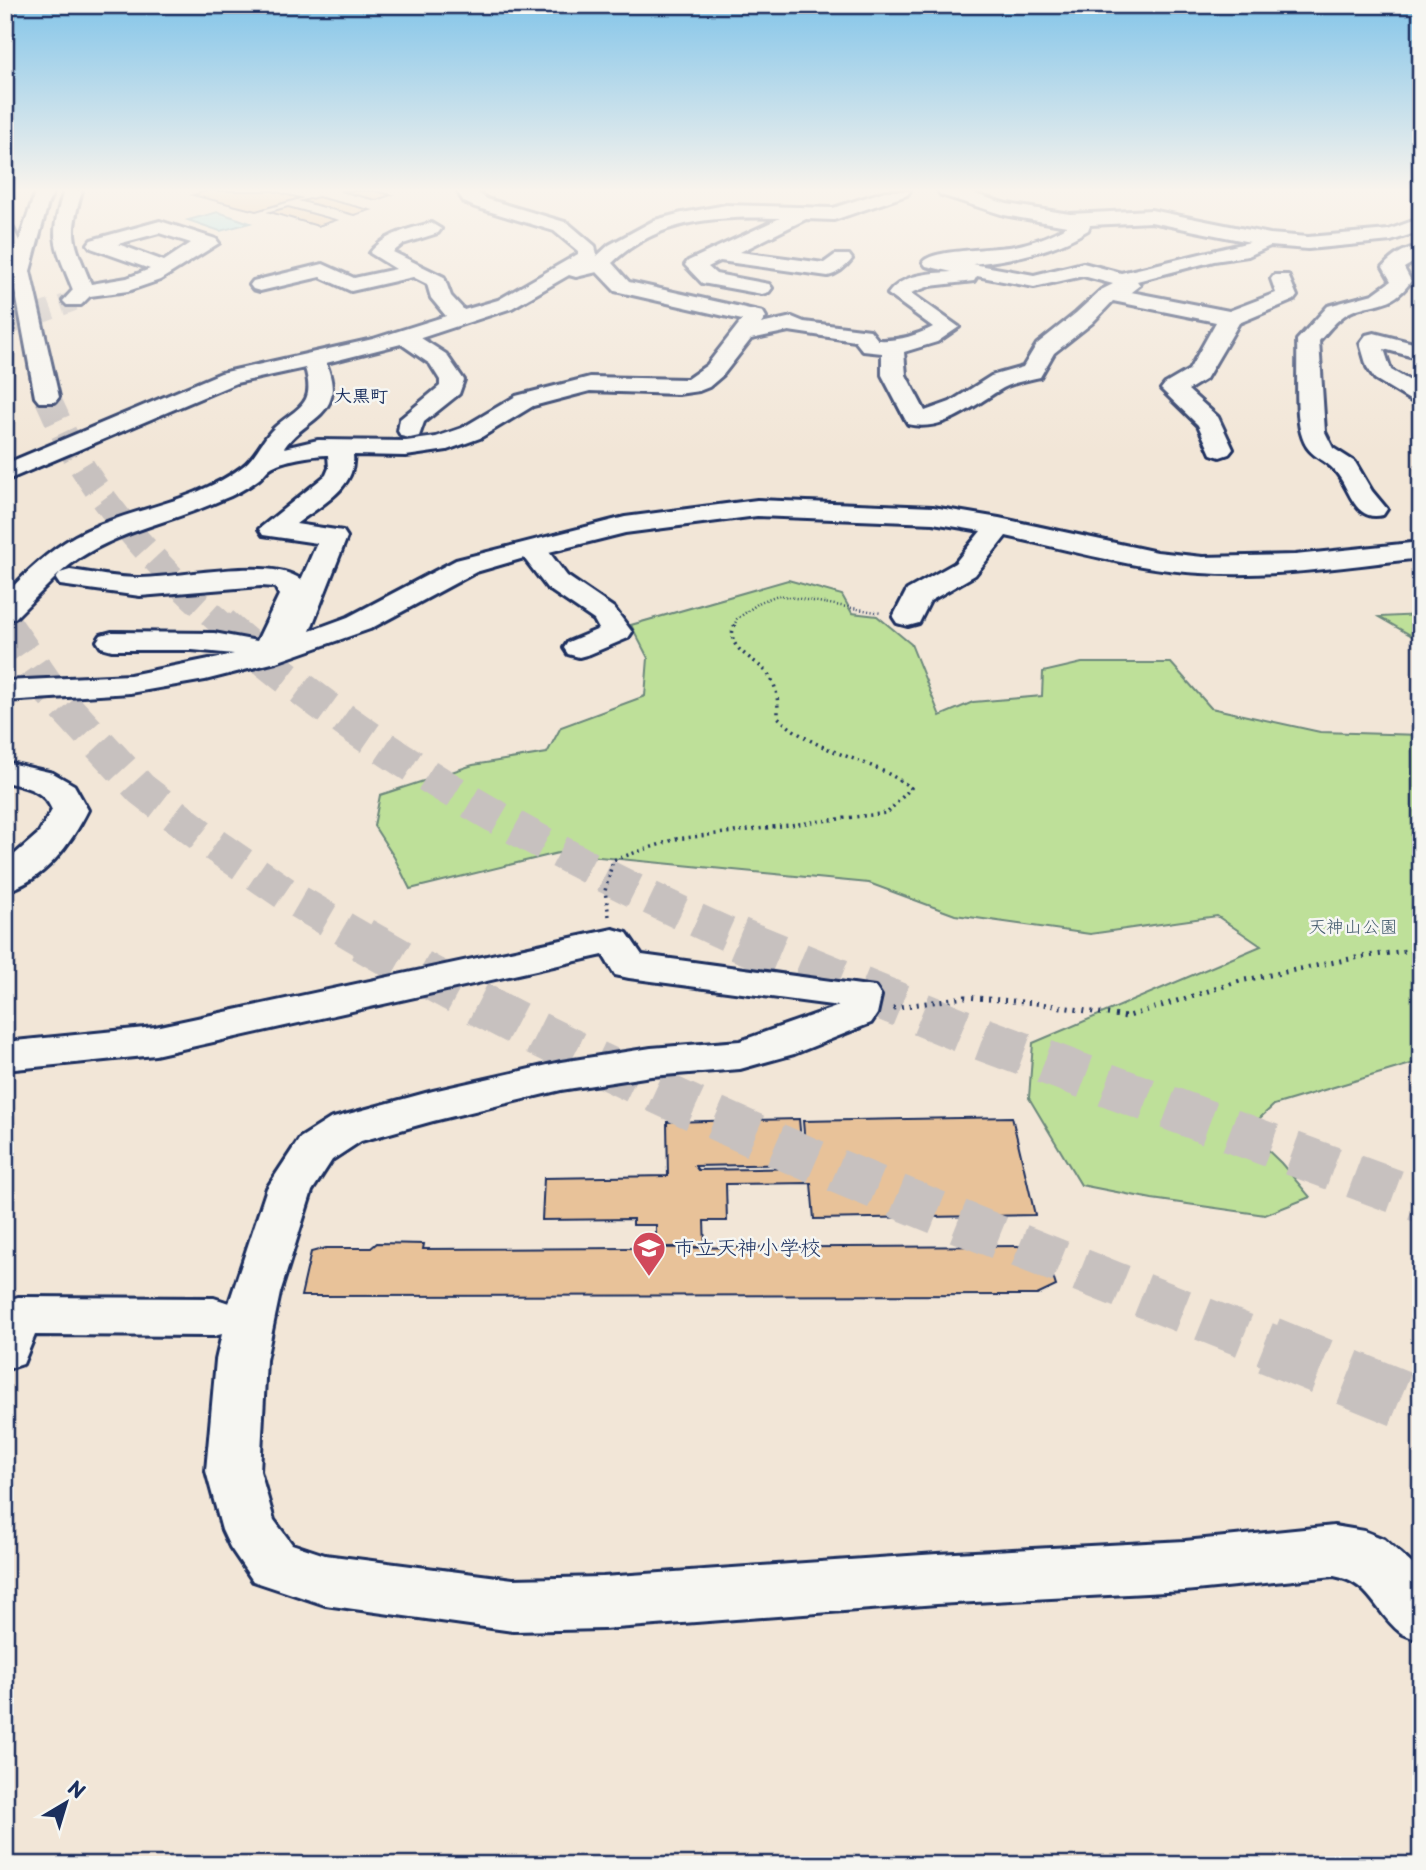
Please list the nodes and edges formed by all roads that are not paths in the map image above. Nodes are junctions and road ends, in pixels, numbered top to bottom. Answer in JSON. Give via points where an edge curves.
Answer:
{"nodes":[{"id":1,"x":23,"y":278,"type":"edge"},
{"id":2,"x":74,"y":278,"type":"edge"},
{"id":3,"x":146,"y":278,"type":"edge"},
{"id":4,"x":288,"y":278,"type":"edge"},
{"id":5,"x":338,"y":278,"type":"edge"},
{"id":6,"x":380,"y":278,"type":"edge"},
{"id":7,"x":433,"y":278,"type":"edge"},
{"id":8,"x":552,"y":278,"type":"edge"},
{"id":9,"x":615,"y":278,"type":"edge"},
{"id":10,"x":708,"y":278,"type":"edge"},
{"id":11,"x":955,"y":278,"type":"edge"},
{"id":12,"x":1021,"y":278,"type":"edge"},
{"id":13,"x":1054,"y":278,"type":"edge"},
{"id":14,"x":1100,"y":278,"type":"edge"},
{"id":15,"x":1141,"y":278,"type":"edge"},
{"id":16,"x":1399,"y":278,"type":"edge"},
{"id":17,"x":1281,"y":279,"type":"dead end"},
{"id":18,"x":260,"y":285,"type":"dead end"},
{"id":19,"x":1114,"y":287,"type":"junction"},
{"id":20,"x":762,"y":288,"type":"dead end"},
{"id":21,"x":1231,"y":318,"type":"junction"},
{"id":22,"x":461,"y":319,"type":"junction"},
{"id":23,"x":745,"y":334,"type":"junction"},
{"id":24,"x":403,"y":336,"type":"junction"},
{"id":25,"x":892,"y":348,"type":"junction"},
{"id":26,"x":1421,"y":352,"type":"edge"},
{"id":27,"x":313,"y":359,"type":"junction"},
{"id":28,"x":47,"y":397,"type":"tunnel mouth"},
{"id":29,"x":1421,"y":397,"type":"edge"},
{"id":30,"x":410,"y":431,"type":"dead end"},
{"id":31,"x":340,"y":449,"type":"junction"},
{"id":32,"x":1220,"y":449,"type":"dead end"},
{"id":33,"x":260,"y":462,"type":"junction"},
{"id":34,"x":5,"y":473,"type":"edge"},
{"id":35,"x":1374,"y":509,"type":"dead end"},
{"id":36,"x":999,"y":526,"type":"junction"},
{"id":37,"x":531,"y":548,"type":"junction"},
{"id":38,"x":1421,"y":550,"type":"edge"},
{"id":39,"x":70,"y":579,"type":"dead end"},
{"id":40,"x":5,"y":612,"type":"edge"},
{"id":41,"x":908,"y":617,"type":"road end"},
{"id":42,"x":112,"y":641,"type":"dead end"},
{"id":43,"x":579,"y":648,"type":"dead end"},
{"id":44,"x":276,"y":652,"type":"junction"},
{"id":45,"x":5,"y":691,"type":"edge"},
{"id":46,"x":5,"y":772,"type":"edge"},
{"id":47,"x":5,"y":880,"type":"edge"},
{"id":48,"x":5,"y":1056,"type":"edge"},
{"id":49,"x":214,"y":1317,"type":"dead end"},
{"id":50,"x":10,"y":1328,"type":"edge"},
{"id":51,"x":1421,"y":1614,"type":"edge"}],
"edges":[{"from":1,"to":28,"type":"main road"},
{"from":2,"to":3,"type":"main road","via":[[79,296]]},
{"from":4,"to":18,"type":"main road"},
{"from":5,"to":6,"type":"main road","via":[[351,285]]},
{"from":7,"to":22,"type":"main road","via":[[438,281],[442,298]]},
{"from":8,"to":22,"type":"main road","via":[[505,304]]},
{"from":9,"to":23,"type":"main road","via":[[622,287],[755,317]]},
{"from":10,"to":20,"type":"main road"},
{"from":11,"to":25,"type":"main road","via":[[903,287],[898,294],[948,327],[914,345]]},
{"from":12,"to":13,"type":"main road"},
{"from":14,"to":19,"type":"main road"},
{"from":15,"to":19,"type":"main road"},
{"from":16,"to":35,"type":"main road","via":[[1396,290],[1378,300],[1337,310],[1308,340],[1313,432],[1323,452],[1346,467]]},
{"from":17,"to":21,"type":"main road","via":[[1287,296]]},
{"from":19,"to":21,"type":"main road"},
{"from":19,"to":25,"type":"main road","via":[[1045,349],[1032,372],[997,382],[938,418],[917,419],[894,375]]},
{"from":21,"to":32,"type":"main road","via":[[1198,374],[1173,389],[1209,422]]},
{"from":22,"to":24,"type":"main road"},
{"from":23,"to":25,"type":"main road","via":[[792,324],[862,335],[871,346]]},
{"from":23,"to":31,"type":"main road","via":[[699,384],[592,384],[520,403],[455,440],[420,448]]},
{"from":24,"to":27,"type":"main road"},
{"from":24,"to":30,"type":"main road","via":[[438,359],[452,380],[451,389],[412,419]]},
{"from":26,"to":29,"type":"main road","via":[[1371,343],[1377,369],[1391,383]]},
{"from":27,"to":33,"type":"main road","via":[[322,377],[317,402],[309,416],[282,434]]},
{"from":27,"to":34,"type":"main road","via":[[229,378]]},
{"from":31,"to":33,"type":"main road","via":[[304,450]]},
{"from":31,"to":44,"type":"main road","via":[[342,468],[337,479],[273,529],[333,537]]},
{"from":33,"to":40,"type":"main road","via":[[255,471],[218,495],[85,542],[62,557]]},
{"from":36,"to":37,"type":"main road","via":[[933,515],[757,508],[625,525]]},
{"from":36,"to":38,"type":"main road","via":[[1203,565],[1295,563]]},
{"from":36,"to":41,"type":"main road","via":[[965,569],[917,596]]},
{"from":37,"to":43,"type":"main road","via":[[557,582],[604,614],[617,632]]},
{"from":37,"to":44,"type":"main road","via":[[466,566],[359,623]]},
{"from":39,"to":44,"type":"main road","via":[[140,587],[261,577],[283,580],[293,595]]},
{"from":42,"to":44,"type":"main road","via":[[206,642]]},
{"from":44,"to":45,"type":"main road","via":[[130,684]]},
{"from":46,"to":47,"type":"main road","via":[[52,786],[62,792],[70,810],[61,831],[40,856]]},
{"from":48,"to":51,"type":"main road","via":[[155,1041],[613,941],[629,966],[861,996],[857,1014],[740,1055],[561,1076],[346,1130],[316,1149],[290,1188],[256,1293],[241,1360],[233,1471],[249,1530],[273,1563],[325,1580],[513,1605],[1185,1566],[1334,1550],[1364,1556]]},
{"from":49,"to":50,"type":"main road"}]}
